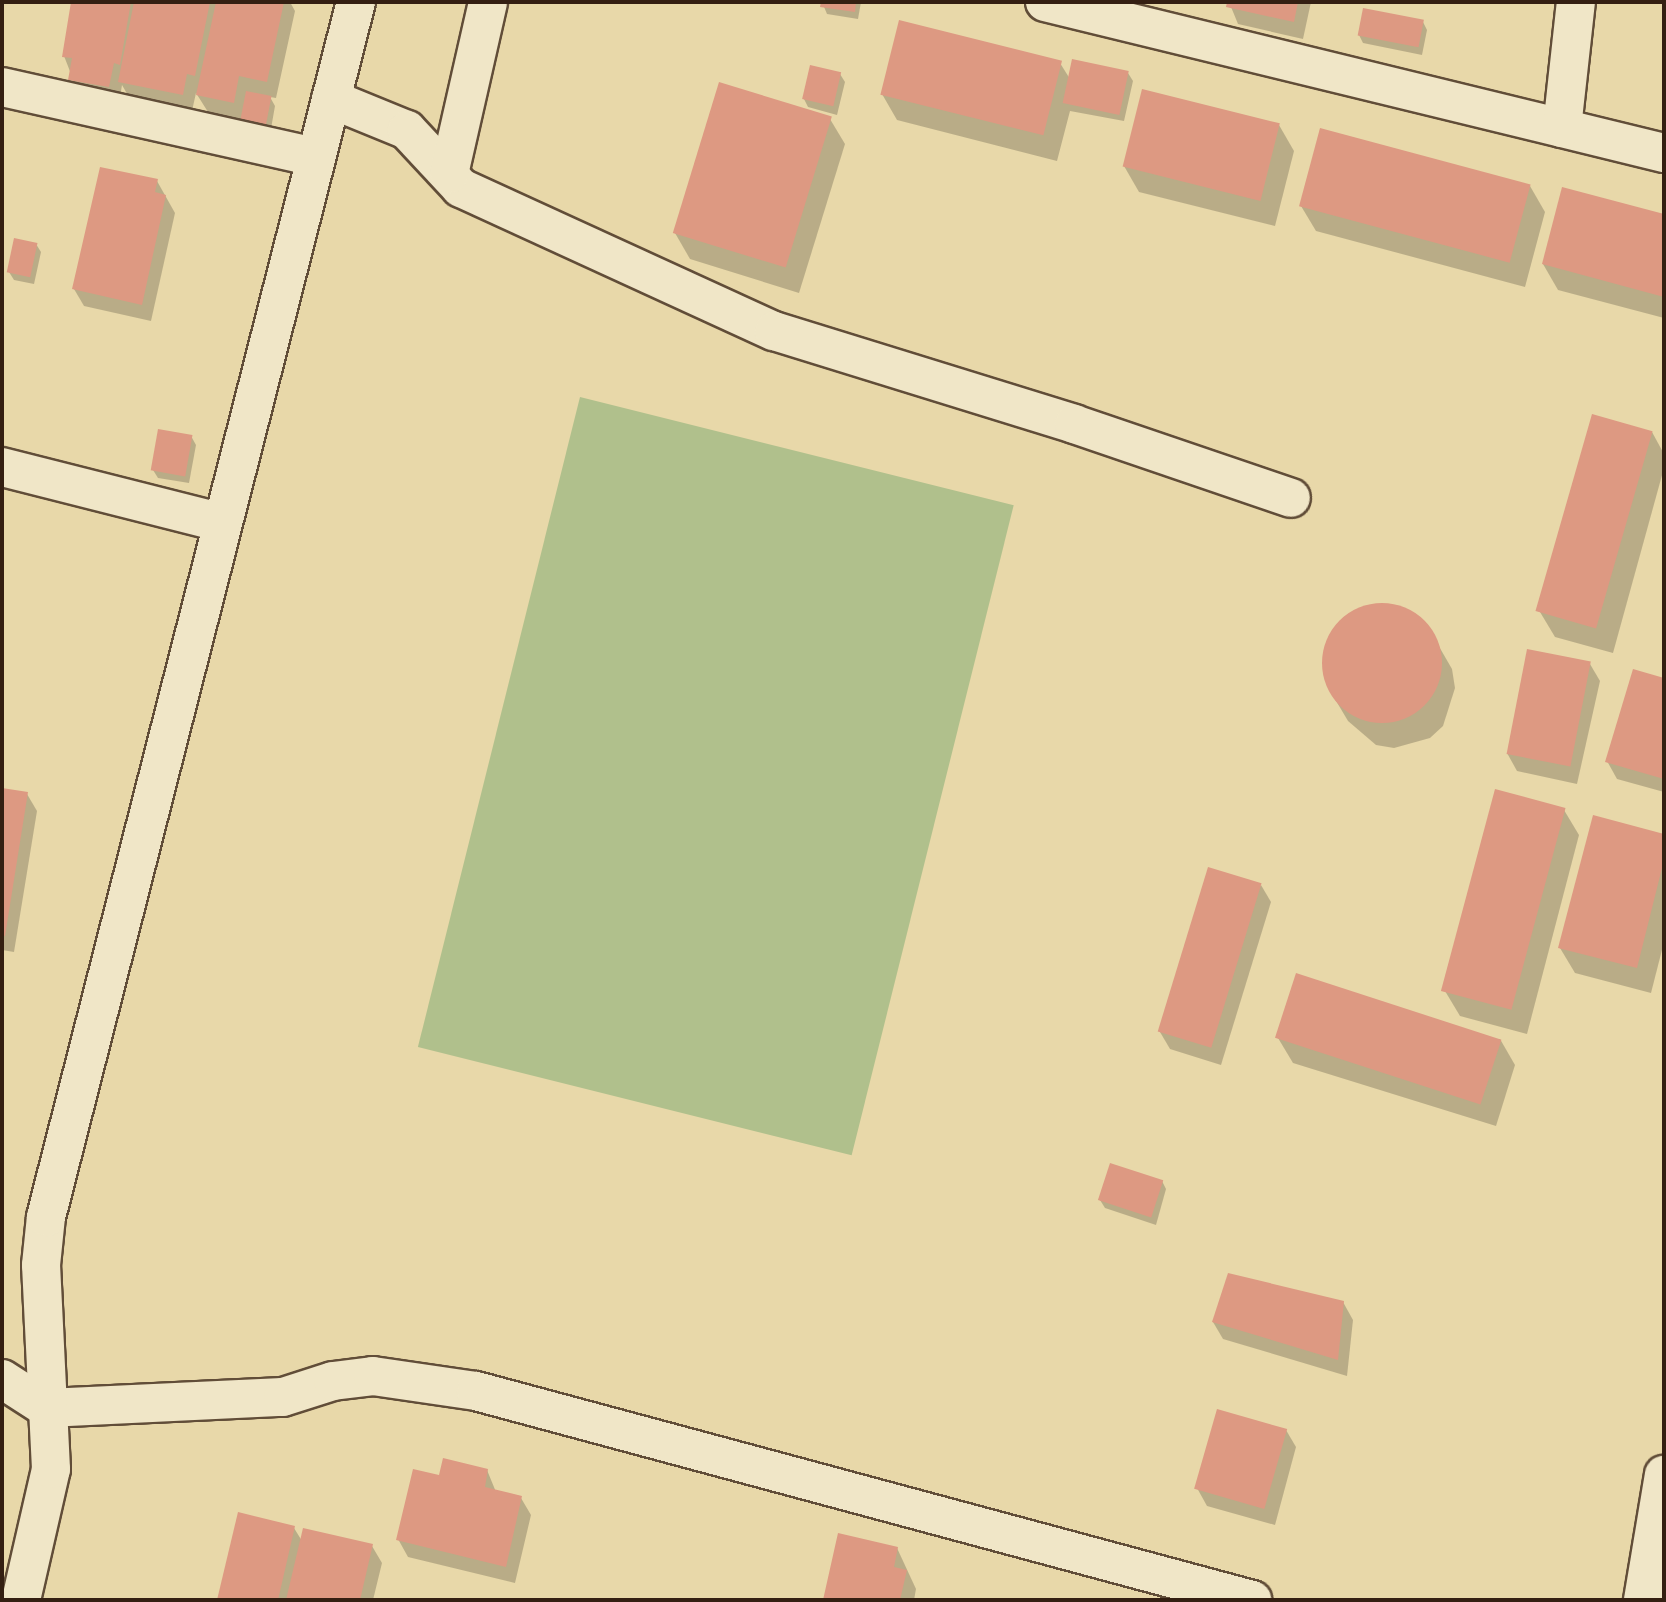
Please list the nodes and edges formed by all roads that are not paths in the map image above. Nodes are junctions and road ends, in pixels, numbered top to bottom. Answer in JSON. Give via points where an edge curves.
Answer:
{"nodes":[{"id":1,"x":356,"y":2,"type":"edge"},
{"id":2,"x":488,"y":2,"type":"edge"},
{"id":3,"x":1045,"y":2,"type":"edge"},
{"id":4,"x":1576,"y":2,"type":"edge"},
{"id":5,"x":2,"y":87,"type":"edge"},
{"id":6,"x":331,"y":99,"type":"junction"},
{"id":7,"x":1562,"y":128,"type":"junction"},
{"id":8,"x":1664,"y":153,"type":"edge"},
{"id":9,"x":316,"y":157,"type":"junction"},
{"id":10,"x":449,"y":174,"type":"junction"},
{"id":11,"x":2,"y":467,"type":"edge"},
{"id":12,"x":1291,"y":498,"type":"dead end"},
{"id":13,"x":220,"y":522,"type":"junction"},
{"id":14,"x":2,"y":1379,"type":"edge"},
{"id":15,"x":47,"y":1408,"type":"junction"},
{"id":16,"x":1664,"y":1475,"type":"edge"},
{"id":17,"x":20,"y":1600,"type":"edge"},
{"id":18,"x":1252,"y":1600,"type":"edge"},
{"id":19,"x":1643,"y":1600,"type":"edge"}],
"edges":[{"from":1,"to":6,"type":"street"},
{"from":2,"to":10,"type":"street"},
{"from":3,"to":7,"type":"street"},
{"from":4,"to":7,"type":"street"},
{"from":5,"to":9,"type":"street"},
{"from":6,"to":9,"type":"street"},
{"from":6,"to":10,"type":"street","via":[[407,130]]},
{"from":7,"to":8,"type":"street"},
{"from":9,"to":13,"type":"street"},
{"from":10,"to":12,"type":"street","via":[[461,188],[546,230],[774,331],[1074,424]]},
{"from":11,"to":13,"type":"street"},
{"from":13,"to":15,"type":"street","via":[[46,1217],[41,1265]]},
{"from":14,"to":15,"type":"street"},
{"from":15,"to":17,"type":"street","via":[[53,1438],[51,1469]]},
{"from":15,"to":18,"type":"street","via":[[283,1397],[332,1381],[373,1376],[476,1391]]},
{"from":16,"to":19,"type":"street"}]}
